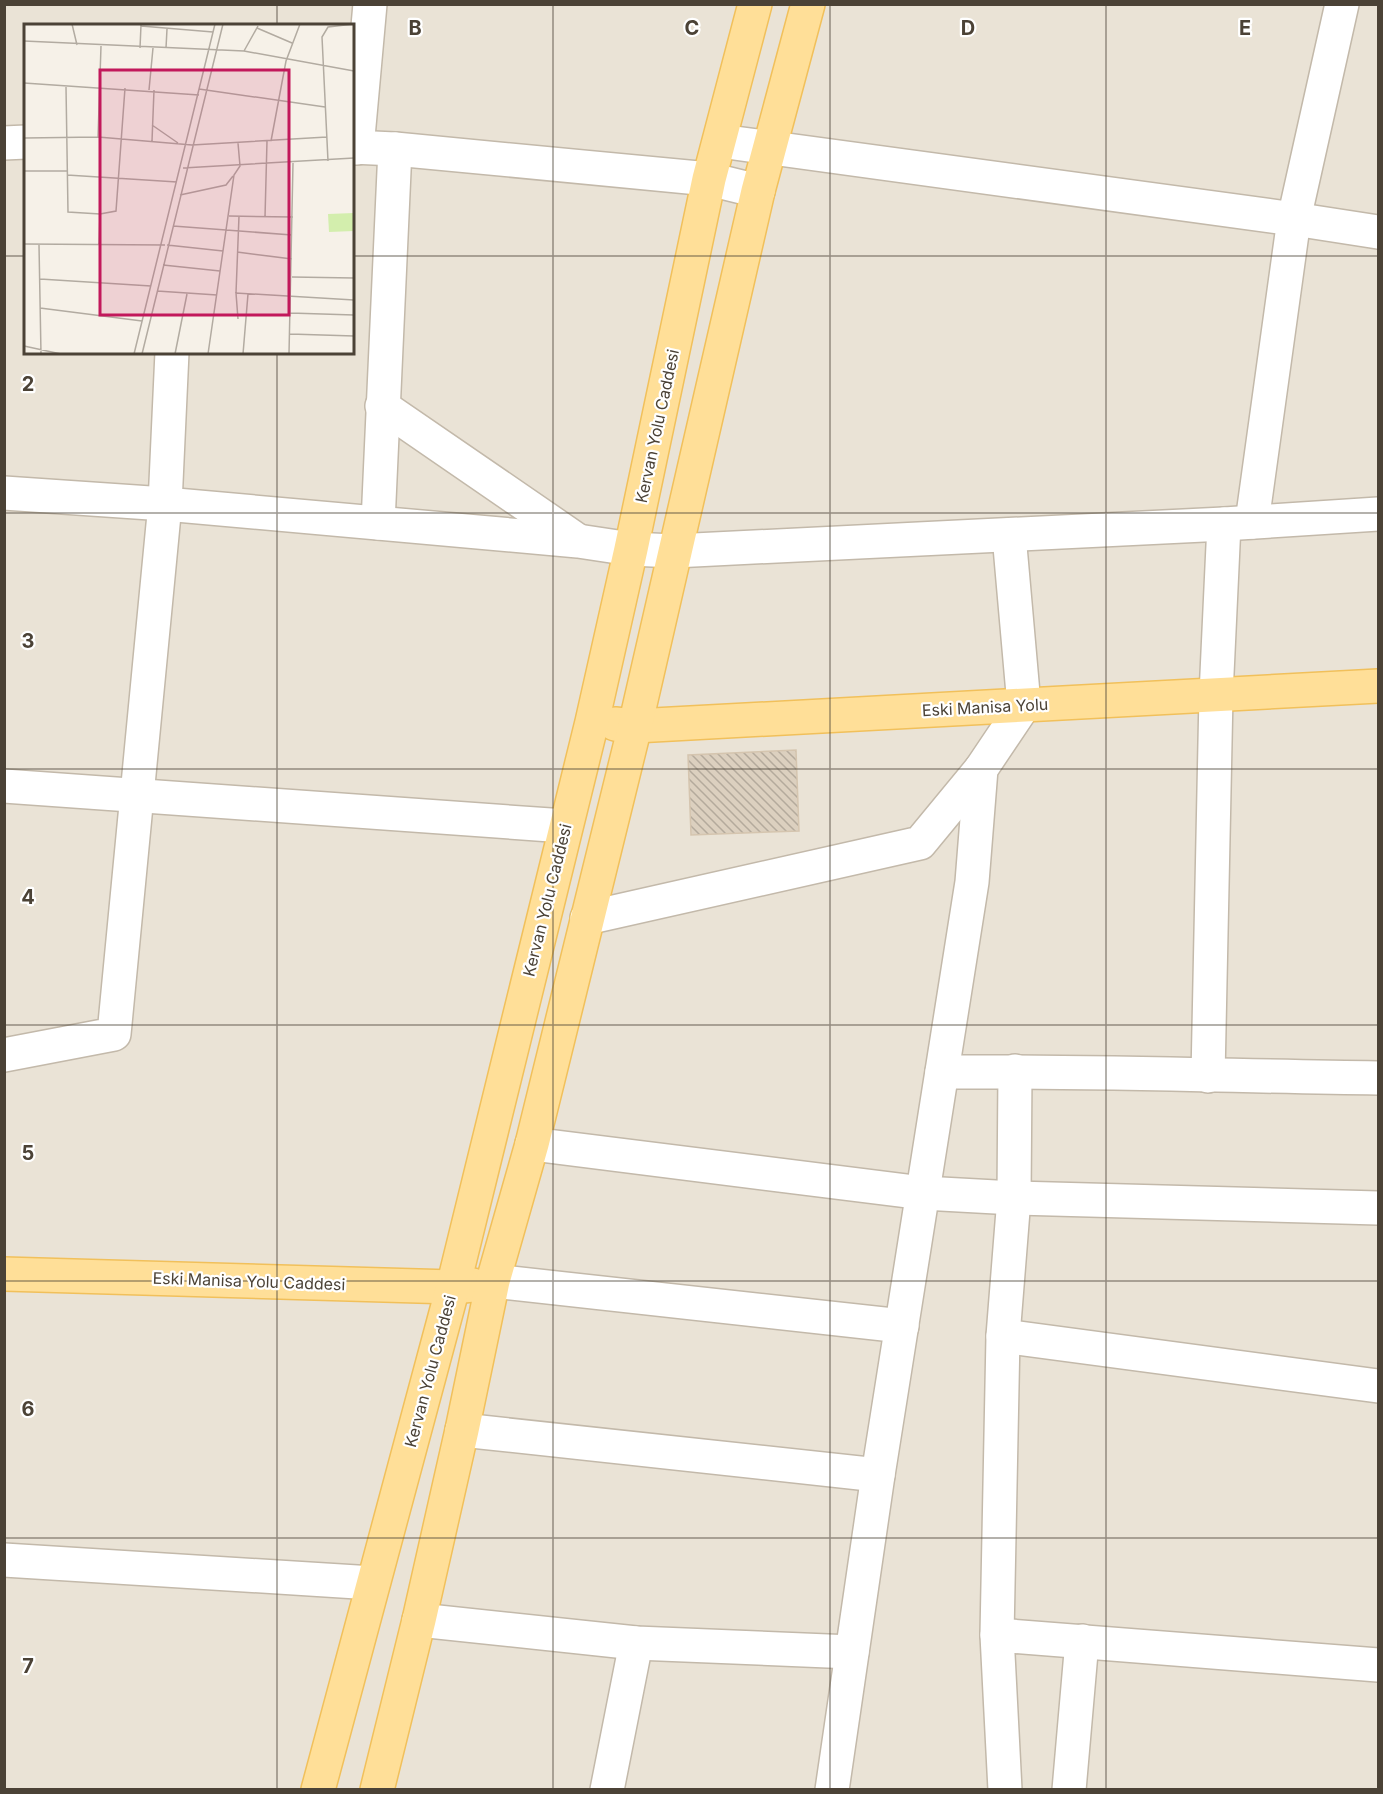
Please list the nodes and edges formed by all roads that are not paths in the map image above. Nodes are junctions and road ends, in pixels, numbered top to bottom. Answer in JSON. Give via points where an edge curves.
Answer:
{"nodes":[{"id":1,"x":370,"y":4,"type":"edge"},
{"id":2,"x":755,"y":4,"type":"edge"},
{"id":3,"x":808,"y":4,"type":"edge"},
{"id":4,"x":1342,"y":4,"type":"edge"},
{"id":5,"x":720,"y":141,"type":"junction"},
{"id":6,"x":24,"y":142,"type":"edge"},
{"id":7,"x":4,"y":143,"type":"edge"},
{"id":8,"x":355,"y":148,"type":"edge"},
{"id":9,"x":770,"y":148,"type":"junction"},
{"id":10,"x":395,"y":149,"type":"junction"},
{"id":11,"x":710,"y":179,"type":"junction"},
{"id":12,"x":758,"y":191,"type":"junction"},
{"id":13,"x":1294,"y":219,"type":"junction"},
{"id":14,"x":1378,"y":232,"type":"edge"},
{"id":15,"x":172,"y":354,"type":"edge"},
{"id":16,"x":382,"y":406,"type":"junction"},
{"id":17,"x":4,"y":493,"type":"edge"},
{"id":18,"x":165,"y":504,"type":"junction"},
{"id":19,"x":1378,"y":514,"type":"edge"},
{"id":20,"x":378,"y":523,"type":"junction"},
{"id":21,"x":1238,"y":523,"type":"junction"},
{"id":22,"x":1009,"y":535,"type":"junction"},
{"id":23,"x":578,"y":541,"type":"junction"},
{"id":24,"x":631,"y":549,"type":"junction"},
{"id":25,"x":674,"y":551,"type":"junction"},
{"id":26,"x":1378,"y":686,"type":"edge"},
{"id":27,"x":1216,"y":695,"type":"junction"},
{"id":28,"x":1024,"y":705,"type":"junction"},
{"id":29,"x":592,"y":722,"type":"junction"},
{"id":30,"x":635,"y":726,"type":"junction"},
{"id":31,"x":981,"y":769,"type":"junction"},
{"id":32,"x":4,"y":786,"type":"edge"},
{"id":33,"x":138,"y":795,"type":"junction"},
{"id":34,"x":565,"y":825,"type":"junction"},
{"id":35,"x":587,"y":918,"type":"junction"},
{"id":36,"x":4,"y":1055,"type":"edge"},
{"id":37,"x":1015,"y":1071,"type":"junction"},
{"id":38,"x":942,"y":1072,"type":"junction"},
{"id":39,"x":1208,"y":1076,"type":"junction"},
{"id":40,"x":1378,"y":1078,"type":"edge"},
{"id":41,"x":532,"y":1144,"type":"junction"},
{"id":42,"x":923,"y":1193,"type":"junction"},
{"id":43,"x":1014,"y":1198,"type":"junction"},
{"id":44,"x":1378,"y":1208,"type":"edge"},
{"id":45,"x":4,"y":1274,"type":"edge"},
{"id":46,"x":493,"y":1281,"type":"junction"},
{"id":47,"x":453,"y":1287,"type":"junction"},
{"id":48,"x":902,"y":1326,"type":"junction"},
{"id":49,"x":1003,"y":1336,"type":"junction"},
{"id":50,"x":1378,"y":1386,"type":"edge"},
{"id":51,"x":462,"y":1430,"type":"junction"},
{"id":52,"x":878,"y":1475,"type":"junction"},
{"id":53,"x":4,"y":1560,"type":"edge"},
{"id":54,"x":373,"y":1583,"type":"junction"},
{"id":55,"x":419,"y":1620,"type":"junction"},
{"id":56,"x":997,"y":1635,"type":"junction"},
{"id":57,"x":1082,"y":1641,"type":"junction"},
{"id":58,"x":636,"y":1643,"type":"junction"},
{"id":59,"x":852,"y":1652,"type":"junction"},
{"id":60,"x":1378,"y":1665,"type":"edge"},
{"id":61,"x":318,"y":1790,"type":"edge"},
{"id":62,"x":377,"y":1790,"type":"edge"},
{"id":63,"x":607,"y":1790,"type":"edge"},
{"id":64,"x":832,"y":1790,"type":"edge"},
{"id":65,"x":1005,"y":1790,"type":"edge"},
{"id":66,"x":1069,"y":1790,"type":"edge"}],
"edges":[{"from":1,"to":8,"type":"street"},
{"from":2,"to":5,"type":"main road","name":"Kervan Yolu Caddesi"},
{"from":3,"to":9,"type":"main road"},
{"from":4,"to":13,"type":"street"},
{"from":5,"to":9,"type":"street"},
{"from":5,"to":11,"type":"main road","name":"Kervan Yolu Caddesi"},
{"from":6,"to":7,"type":"street"},
{"from":8,"to":10,"type":"street"},
{"from":9,"to":12,"type":"main road"},
{"from":9,"to":13,"type":"street"},
{"from":10,"to":11,"type":"street"},
{"from":10,"to":16,"type":"street"},
{"from":11,"to":12,"type":"street"},
{"from":11,"to":24,"type":"main road","name":"Kervan Yolu Caddesi"},
{"from":12,"to":25,"type":"main road"},
{"from":13,"to":14,"type":"street"},
{"from":13,"to":21,"type":"street"},
{"from":15,"to":18,"type":"street"},
{"from":16,"to":20,"type":"street"},
{"from":16,"to":23,"type":"street"},
{"from":17,"to":18,"type":"street"},
{"from":18,"to":20,"type":"street"},
{"from":18,"to":33,"type":"street"},
{"from":19,"to":21,"type":"street"},
{"from":20,"to":23,"type":"street"},
{"from":21,"to":22,"type":"street"},
{"from":21,"to":27,"type":"street"},
{"from":22,"to":25,"type":"street"},
{"from":22,"to":28,"type":"street"},
{"from":23,"to":24,"type":"street"},
{"from":24,"to":25,"type":"street"},
{"from":24,"to":29,"type":"main road","name":"Kervan Yolu Caddesi"},
{"from":25,"to":30,"type":"main road"},
{"from":26,"to":27,"type":"main road","name":"Eski Manisa Yolu"},
{"from":27,"to":28,"type":"main road","name":"Eski Manisa Yolu"},
{"from":27,"to":39,"type":"street"},
{"from":28,"to":30,"type":"main road","name":"Eski Manisa Yolu"},
{"from":28,"to":31,"type":"street"},
{"from":29,"to":30,"type":"main road","name":"Eski Manisa Yolu"},
{"from":29,"to":34,"type":"main road","name":"Kervan Yolu Caddesi"},
{"from":30,"to":35,"type":"main road"},
{"from":31,"to":35,"type":"street","via":[[920,843]]},
{"from":31,"to":38,"type":"street","via":[[972,882]]},
{"from":32,"to":33,"type":"street"},
{"from":33,"to":34,"type":"street"},
{"from":33,"to":36,"type":"street","via":[[114,1034]]},
{"from":34,"to":47,"type":"main road","name":"Kervan Yolu Caddesi"},
{"from":35,"to":41,"type":"main road"},
{"from":37,"to":38,"type":"street"},
{"from":37,"to":39,"type":"street"},
{"from":37,"to":43,"type":"street"},
{"from":38,"to":42,"type":"street"},
{"from":39,"to":40,"type":"street"},
{"from":41,"to":42,"type":"street"},
{"from":41,"to":46,"type":"main road"},
{"from":42,"to":43,"type":"street"},
{"from":42,"to":48,"type":"street"},
{"from":43,"to":44,"type":"street"},
{"from":43,"to":49,"type":"street"},
{"from":45,"to":47,"type":"main road","name":"Eski Manisa Yolu Caddesi"},
{"from":46,"to":47,"type":"main road","name":"Eski Manisa Yolu Caddesi"},
{"from":46,"to":48,"type":"street"},
{"from":46,"to":51,"type":"main road"},
{"from":47,"to":54,"type":"main road","name":"Kervan Yolu Caddesi"},
{"from":48,"to":52,"type":"street"},
{"from":49,"to":50,"type":"street"},
{"from":49,"to":56,"type":"street"},
{"from":51,"to":52,"type":"street"},
{"from":51,"to":55,"type":"main road"},
{"from":52,"to":59,"type":"street"},
{"from":53,"to":54,"type":"street"},
{"from":54,"to":61,"type":"main road","name":"Kervan Yolu Caddesi"},
{"from":55,"to":58,"type":"street"},
{"from":55,"to":62,"type":"main road"},
{"from":56,"to":57,"type":"street"},
{"from":56,"to":65,"type":"street"},
{"from":57,"to":60,"type":"street"},
{"from":57,"to":66,"type":"street"},
{"from":58,"to":59,"type":"street"},
{"from":58,"to":63,"type":"street"},
{"from":59,"to":64,"type":"street"}]}
